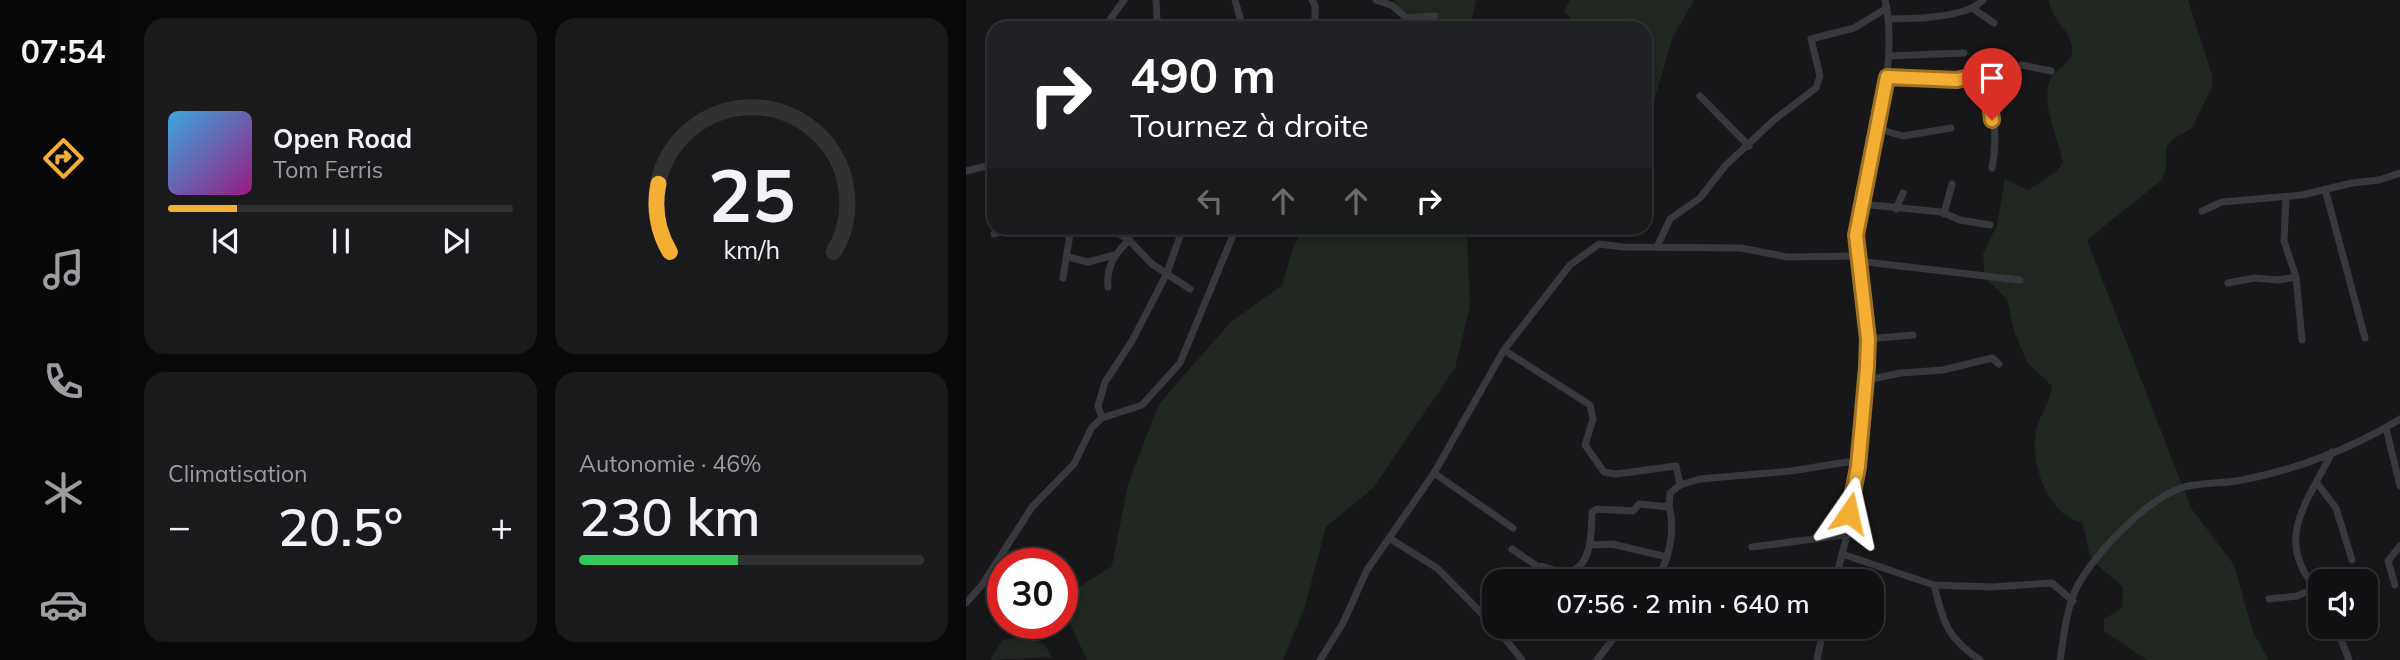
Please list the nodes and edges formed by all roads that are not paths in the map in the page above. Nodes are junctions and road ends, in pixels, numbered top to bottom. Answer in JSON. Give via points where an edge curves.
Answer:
{"nodes":[{"id":1,"x":1124,"y":0,"type":"edge"},
{"id":2,"x":1156,"y":0,"type":"edge"},
{"id":3,"x":1235,"y":0,"type":"edge"},
{"id":4,"x":1312,"y":0,"type":"edge"},
{"id":5,"x":1376,"y":0,"type":"edge"},
{"id":6,"x":1984,"y":0,"type":"edge"},
{"id":7,"x":1886,"y":4,"type":"edge"},
{"id":8,"x":1972,"y":8,"type":"junction"},
{"id":9,"x":1435,"y":16,"type":"dead end"},
{"id":10,"x":1889,"y":19,"type":"junction"},
{"id":11,"x":1157,"y":20,"type":"dead end"},
{"id":12,"x":1109,"y":21,"type":"edge"},
{"id":13,"x":1241,"y":21,"type":"edge"},
{"id":14,"x":1315,"y":21,"type":"edge"},
{"id":15,"x":1994,"y":23,"type":"dead end"},
{"id":16,"x":1964,"y":53,"type":"dead end"},
{"id":17,"x":1889,"y":56,"type":"junction"},
{"id":18,"x":2051,"y":71,"type":"dead end"},
{"id":19,"x":1977,"y":75,"type":"junction"},
{"id":20,"x":1887,"y":77,"type":"junction"},
{"id":21,"x":1700,"y":96,"type":"dead end"},
{"id":22,"x":1875,"y":128,"type":"junction"},
{"id":23,"x":1951,"y":128,"type":"dead end"},
{"id":24,"x":1749,"y":146,"type":"junction"},
{"id":25,"x":987,"y":165,"type":"edge"},
{"id":26,"x":1992,"y":168,"type":"dead end"},
{"id":27,"x":966,"y":169,"type":"edge"},
{"id":28,"x":2400,"y":173,"type":"edge"},
{"id":29,"x":1952,"y":184,"type":"dead end"},
{"id":30,"x":2325,"y":189,"type":"junction"},
{"id":31,"x":1903,"y":193,"type":"dead end"},
{"id":32,"x":2286,"y":197,"type":"junction"},
{"id":33,"x":1861,"y":204,"type":"junction"},
{"id":34,"x":1896,"y":209,"type":"junction"},
{"id":35,"x":2202,"y":211,"type":"dead end"},
{"id":36,"x":1944,"y":214,"type":"junction"},
{"id":37,"x":1990,"y":225,"type":"dead end"},
{"id":38,"x":1070,"y":235,"type":"edge"},
{"id":39,"x":1121,"y":235,"type":"edge"},
{"id":40,"x":1181,"y":235,"type":"edge"},
{"id":41,"x":1233,"y":235,"type":"edge"},
{"id":42,"x":1129,"y":240,"type":"junction"},
{"id":43,"x":1657,"y":247,"type":"junction"},
{"id":44,"x":1114,"y":255,"type":"junction"},
{"id":45,"x":1068,"y":257,"type":"junction"},
{"id":46,"x":1856,"y":258,"type":"junction"},
{"id":47,"x":1167,"y":273,"type":"junction"},
{"id":48,"x":2296,"y":277,"type":"junction"},
{"id":49,"x":1063,"y":278,"type":"dead end"},
{"id":50,"x":2020,"y":280,"type":"dead end"},
{"id":51,"x":2228,"y":283,"type":"dead end"},
{"id":52,"x":1108,"y":287,"type":"dead end"},
{"id":53,"x":1190,"y":289,"type":"dead end"},
{"id":54,"x":1913,"y":335,"type":"dead end"},
{"id":55,"x":2365,"y":338,"type":"dead end"},
{"id":56,"x":1868,"y":339,"type":"junction"},
{"id":57,"x":2302,"y":340,"type":"dead end"},
{"id":58,"x":1504,"y":350,"type":"junction"},
{"id":59,"x":1999,"y":364,"type":"dead end"},
{"id":60,"x":1867,"y":380,"type":"junction"},
{"id":61,"x":1102,"y":418,"type":"junction"},
{"id":62,"x":2400,"y":419,"type":"edge"},
{"id":63,"x":2386,"y":428,"type":"junction"},
{"id":64,"x":2333,"y":451,"type":"junction"},
{"id":65,"x":1858,"y":467,"type":"junction"},
{"id":66,"x":1434,"y":473,"type":"junction"},
{"id":67,"x":2317,"y":483,"type":"junction"},
{"id":68,"x":1680,"y":485,"type":"junction"},
{"id":69,"x":2400,"y":486,"type":"edge"},
{"id":70,"x":1670,"y":507,"type":"junction"},
{"id":71,"x":1513,"y":527,"type":"dead end"},
{"id":72,"x":1845,"y":535,"type":"junction"},
{"id":73,"x":1389,"y":538,"type":"junction"},
{"id":74,"x":1591,"y":545,"type":"junction"},
{"id":75,"x":2400,"y":546,"type":"edge"},
{"id":76,"x":1752,"y":547,"type":"dead end"},
{"id":77,"x":1513,"y":548,"type":"dead end"},
{"id":78,"x":1842,"y":554,"type":"junction"},
{"id":79,"x":1667,"y":557,"type":"junction"},
{"id":80,"x":2352,"y":560,"type":"dead end"},
{"id":81,"x":1540,"y":568,"type":"joint"},
{"id":82,"x":1662,"y":569,"type":"edge"},
{"id":83,"x":1838,"y":569,"type":"edge"},
{"id":84,"x":2308,"y":578,"type":"edge"},
{"id":85,"x":1934,"y":585,"type":"junction"},
{"id":86,"x":2395,"y":585,"type":"dead end"},
{"id":87,"x":2308,"y":593,"type":"edge"},
{"id":88,"x":2269,"y":598,"type":"dead end"},
{"id":89,"x":2073,"y":601,"type":"junction"},
{"id":90,"x":966,"y":603,"type":"edge"},
{"id":91,"x":1482,"y":613,"type":"edge"},
{"id":92,"x":1505,"y":639,"type":"edge"},
{"id":93,"x":1612,"y":639,"type":"edge"},
{"id":94,"x":1821,"y":639,"type":"edge"},
{"id":95,"x":2339,"y":639,"type":"edge"},
{"id":96,"x":1320,"y":660,"type":"edge"},
{"id":97,"x":1522,"y":660,"type":"edge"},
{"id":98,"x":1597,"y":660,"type":"edge"},
{"id":99,"x":1817,"y":660,"type":"edge"},
{"id":100,"x":1980,"y":660,"type":"edge"},
{"id":101,"x":2060,"y":660,"type":"edge"},
{"id":102,"x":2349,"y":660,"type":"edge"}],
"edges":[{"from":1,"to":12,"type":"street"},
{"from":2,"to":11,"type":"street"},
{"from":3,"to":13,"type":"street"},
{"from":4,"to":14,"type":"street"},
{"from":5,"to":9,"type":"street","via":[[1393,6],[1406,18]]},
{"from":6,"to":8,"type":"street"},
{"from":7,"to":10,"type":"street"},
{"from":7,"to":24,"type":"street","via":[[1854,28],[1812,37],[1820,76],[1816,88]]},
{"from":8,"to":10,"type":"street","via":[[1947,15]]},
{"from":8,"to":15,"type":"street"},
{"from":10,"to":17,"type":"street"},
{"from":16,"to":17,"type":"street"},
{"from":17,"to":20,"type":"street"},
{"from":18,"to":19,"type":"street","via":[[2022,65]]},
{"from":19,"to":20,"type":"street","via":[[1957,80]]},
{"from":19,"to":26,"type":"street","via":[[1990,103],[1996,135]]},
{"from":20,"to":22,"type":"street"},
{"from":21,"to":24,"type":"street"},
{"from":22,"to":23,"type":"street","via":[[1903,136]]},
{"from":22,"to":33,"type":"street"},
{"from":24,"to":43,"type":"street","via":[[1725,166],[1700,198],[1670,219]]},
{"from":25,"to":27,"type":"street"},
{"from":28,"to":30,"type":"street"},
{"from":29,"to":36,"type":"street"},
{"from":30,"to":32,"type":"street"},
{"from":30,"to":55,"type":"street"},
{"from":31,"to":34,"type":"street"},
{"from":32,"to":35,"type":"street","via":[[2234,201]]},
{"from":32,"to":48,"type":"street","via":[[2284,241]]},
{"from":33,"to":34,"type":"street"},
{"from":33,"to":46,"type":"street"},
{"from":34,"to":36,"type":"street"},
{"from":36,"to":37,"type":"street"},
{"from":38,"to":45,"type":"street"},
{"from":39,"to":42,"type":"street"},
{"from":40,"to":47,"type":"street"},
{"from":41,"to":61,"type":"street","via":[[1180,363],[1142,405]]},
{"from":42,"to":44,"type":"street"},
{"from":42,"to":47,"type":"street"},
{"from":43,"to":46,"type":"street","via":[[1749,248],[1787,257]]},
{"from":43,"to":58,"type":"street","via":[[1605,244],[1590,249],[1570,265]]},
{"from":44,"to":45,"type":"street","via":[[1088,262]]},
{"from":44,"to":52,"type":"street"},
{"from":45,"to":49,"type":"street"},
{"from":46,"to":50,"type":"street"},
{"from":46,"to":56,"type":"street"},
{"from":47,"to":53,"type":"street"},
{"from":47,"to":61,"type":"street","via":[[1105,382],[1098,406]]},
{"from":48,"to":51,"type":"street"},
{"from":48,"to":57,"type":"street"},
{"from":54,"to":56,"type":"street"},
{"from":56,"to":60,"type":"street"},
{"from":58,"to":66,"type":"street"},
{"from":58,"to":68,"type":"street","via":[[1590,405],[1593,419],[1584,445],[1604,472],[1676,466]]},
{"from":59,"to":60,"type":"street","via":[[1992,358]]},
{"from":60,"to":65,"type":"street"},
{"from":61,"to":90,"type":"street","via":[[1092,427],[1074,464],[1032,507]]},
{"from":62,"to":63,"type":"street"},
{"from":63,"to":64,"type":"street"},
{"from":63,"to":69,"type":"street"},
{"from":64,"to":67,"type":"street"},
{"from":64,"to":89,"type":"street","via":[[2272,474],[2170,493],[2112,538],[2081,579]]},
{"from":65,"to":68,"type":"street","via":[[1847,462]]},
{"from":65,"to":72,"type":"street"},
{"from":66,"to":71,"type":"street"},
{"from":66,"to":73,"type":"street"},
{"from":67,"to":80,"type":"street","via":[[2336,508]]},
{"from":67,"to":84,"type":"street","via":[[2299,512],[2296,528],[2296,553]]},
{"from":68,"to":70,"type":"street","via":[[1670,493]]},
{"from":70,"to":74,"type":"street","via":[[1646,503],[1633,511],[1597,509],[1592,512]]},
{"from":70,"to":79,"type":"street","via":[[1674,524]]},
{"from":72,"to":76,"type":"street"},
{"from":72,"to":78,"type":"street"},
{"from":73,"to":91,"type":"street","via":[[1437,568]]},
{"from":73,"to":96,"type":"street"},
{"from":74,"to":79,"type":"street","via":[[1612,544]]},
{"from":74,"to":81,"type":"street","via":[[1575,571],[1567,574],[1549,566]]},
{"from":75,"to":86,"type":"street","via":[[2388,561]]},
{"from":77,"to":81,"type":"street"},
{"from":78,"to":83,"type":"street"},
{"from":78,"to":85,"type":"street"},
{"from":79,"to":82,"type":"street"},
{"from":85,"to":89,"type":"street","via":[[2052,583]]},
{"from":85,"to":100,"type":"street","via":[[1947,629],[1956,643]]},
{"from":87,"to":88,"type":"street"},
{"from":89,"to":101,"type":"street"},
{"from":92,"to":97,"type":"street"},
{"from":93,"to":98,"type":"street"},
{"from":94,"to":99,"type":"street"},
{"from":95,"to":102,"type":"street"}]}
